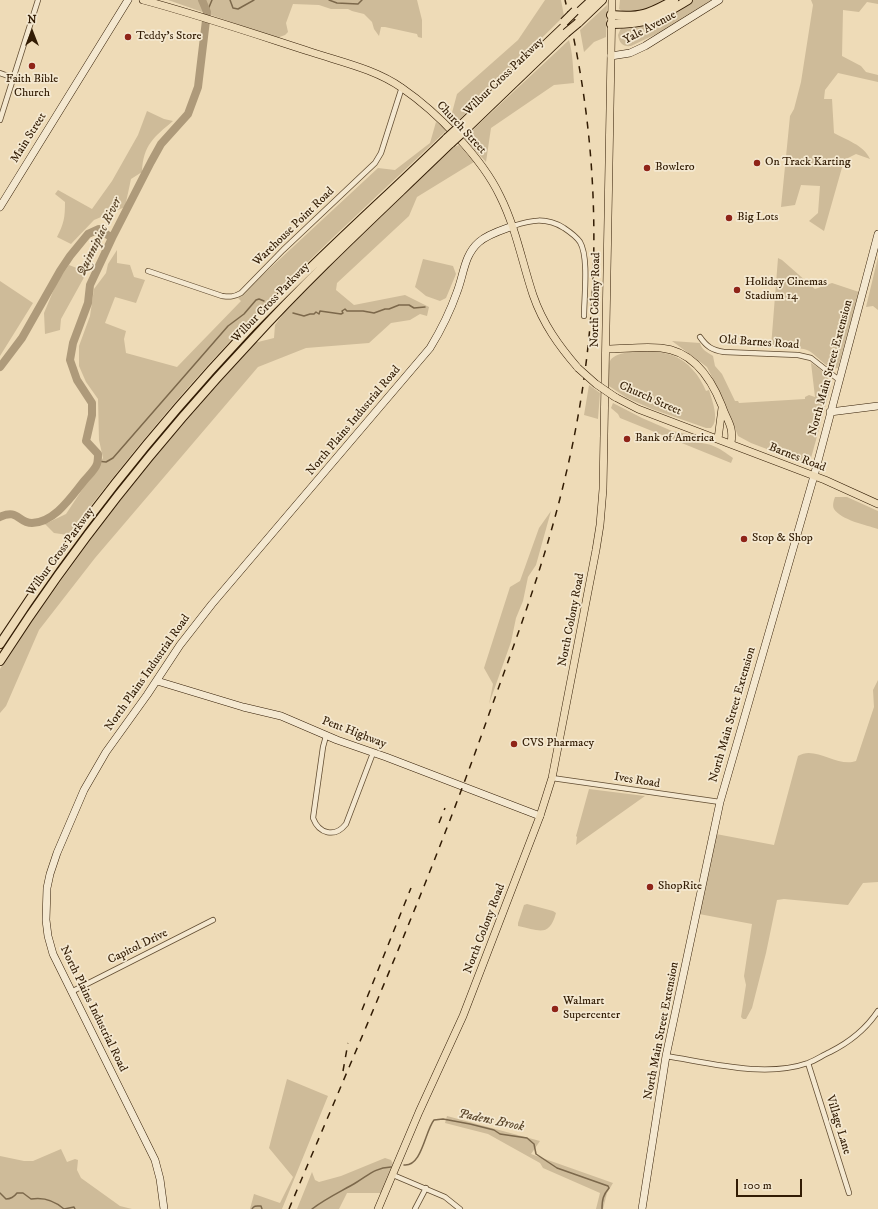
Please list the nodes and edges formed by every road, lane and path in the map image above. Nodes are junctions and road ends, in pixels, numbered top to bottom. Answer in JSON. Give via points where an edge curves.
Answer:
{"nodes":[{"id":1,"x":38,"y":0,"type":"edge"},
{"id":2,"x":128,"y":0,"type":"edge"},
{"id":3,"x":143,"y":0,"type":"edge"},
{"id":4,"x":584,"y":0,"type":"edge"},
{"id":5,"x":592,"y":0,"type":"edge"},
{"id":6,"x":602,"y":0,"type":"edge"},
{"id":7,"x":612,"y":0,"type":"edge"},
{"id":8,"x":674,"y":0,"type":"edge"},
{"id":9,"x":688,"y":0,"type":"edge"},
{"id":10,"x":719,"y":0,"type":"edge"},
{"id":11,"x":611,"y":15,"type":"junction"},
{"id":12,"x":576,"y":16,"type":"junction"},
{"id":13,"x":611,"y":24,"type":"junction"},
{"id":14,"x":565,"y":27,"type":"junction"},
{"id":15,"x":611,"y":56,"type":"junction"},
{"id":16,"x":0,"y":73,"type":"edge"},
{"id":17,"x":14,"y":78,"type":"junction"},
{"id":18,"x":402,"y":87,"type":"junction"},
{"id":19,"x":0,"y":120,"type":"edge"},
{"id":20,"x":460,"y":130,"type":"junction"},
{"id":21,"x":449,"y":141,"type":"junction"},
{"id":22,"x":0,"y":206,"type":"edge"},
{"id":23,"x":513,"y":226,"type":"junction"},
{"id":24,"x":878,"y":234,"type":"edge"},
{"id":25,"x":148,"y":270,"type":"dead end"},
{"id":26,"x":584,"y":316,"type":"dead end"},
{"id":27,"x":700,"y":337,"type":"dead end"},
{"id":28,"x":606,"y":349,"type":"junction"},
{"id":29,"x":839,"y":380,"type":"junction"},
{"id":30,"x":878,"y":406,"type":"edge"},
{"id":31,"x":722,"y":408,"type":"junction"},
{"id":32,"x":830,"y":412,"type":"junction"},
{"id":33,"x":708,"y":435,"type":"joint"},
{"id":34,"x":718,"y":439,"type":"junction"},
{"id":35,"x":731,"y":443,"type":"junction"},
{"id":36,"x":814,"y":476,"type":"junction"},
{"id":37,"x":878,"y":504,"type":"edge"},
{"id":38,"x":0,"y":644,"type":"edge"},
{"id":39,"x":0,"y":661,"type":"edge"},
{"id":40,"x":157,"y":681,"type":"junction"},
{"id":41,"x":326,"y":736,"type":"junction"},
{"id":42,"x":373,"y":752,"type":"junction"},
{"id":43,"x":552,"y":778,"type":"junction"},
{"id":44,"x":720,"y":802,"type":"junction"},
{"id":45,"x":540,"y":816,"type":"junction"},
{"id":46,"x":213,"y":920,"type":"dead end"},
{"id":47,"x":71,"y":992,"type":"junction"},
{"id":48,"x":878,"y":1011,"type":"edge"},
{"id":49,"x":666,"y":1056,"type":"junction"},
{"id":50,"x":808,"y":1063,"type":"junction"},
{"id":51,"x":393,"y":1175,"type":"junction"},
{"id":52,"x":426,"y":1188,"type":"junction"},
{"id":53,"x":849,"y":1193,"type":"dead end"},
{"id":54,"x":164,"y":1209,"type":"edge"},
{"id":55,"x":378,"y":1209,"type":"edge"},
{"id":56,"x":415,"y":1209,"type":"edge"},
{"id":57,"x":460,"y":1209,"type":"edge"},
{"id":58,"x":642,"y":1209,"type":"edge"}],
"edges":[{"from":1,"to":17,"type":"street"},
{"from":2,"to":22,"type":"street","name":"Main Street"},
{"from":3,"to":18,"type":"main road","name":"Church Street","via":[[372,72]]},
{"from":4,"to":12,"type":"highway"},
{"from":5,"to":12,"type":"highway","name":"Wilbur Cross Parkway"},
{"from":6,"to":12,"type":"highway","name":"Wilbur Cross Parkway"},
{"from":7,"to":11,"type":"main road","name":"North Colony Road"},
{"from":8,"to":11,"type":"highway","via":[[646,14],[631,17]]},
{"from":9,"to":13,"type":"highway","via":[[649,21]]},
{"from":10,"to":15,"type":"street","name":"Yale Avenue","via":[[644,46],[630,53]]},
{"from":11,"to":13,"type":"main road","name":"North Colony Road"},
{"from":12,"to":14,"type":"highway","bridge":true},
{"from":12,"to":14,"type":"highway","name":"Wilbur Cross Parkway","bridge":true},
{"from":13,"to":15,"type":"main road","name":"North Colony Road"},
{"from":14,"to":20,"type":"highway","name":"Wilbur Cross Parkway"},
{"from":14,"to":20,"type":"highway","name":"Wilbur Cross Parkway"},
{"from":15,"to":28,"type":"main road","name":"North Colony Road"},
{"from":16,"to":17,"type":"street"},
{"from":17,"to":19,"type":"street"},
{"from":18,"to":23,"type":"main road","name":"Church Street","via":[[446,126],[476,160],[494,183]]},
{"from":18,"to":25,"type":"street","name":"Warehouse Point Road","via":[[381,153],[375,163],[241,293],[230,297],[222,296]]},
{"from":20,"to":21,"type":"highway","name":"Wilbur Cross Parkway","bridge":true},
{"from":21,"to":38,"type":"highway","name":"Wilbur Cross Parkway","via":[[268,309],[202,380],[90,517]]},
{"from":21,"to":39,"type":"highway","name":"Wilbur Cross Parkway","via":[[288,302],[188,410],[87,536]]},
{"from":23,"to":26,"type":"street","via":[[540,220],[558,224],[576,238],[584,253]]},
{"from":23,"to":33,"type":"main road","name":"Church Street","bridge":true,"via":[[539,310],[558,345],[578,368],[615,397],[638,409]]},
{"from":23,"to":40,"type":"street","name":"North Plains Industrial Road","via":[[485,238],[469,254],[449,313],[430,348],[212,604],[180,645]]},
{"from":24,"to":29,"type":"street","name":"North Main Street Extension"},
{"from":27,"to":29,"type":"street","name":"Old Barnes Road","via":[[715,351],[798,355],[811,358]]},
{"from":28,"to":31,"type":"main road","via":[[661,348],[683,354],[708,377]]},
{"from":28,"to":43,"type":"main road","name":"North Colony Road","via":[[600,525]]},
{"from":29,"to":32,"type":"street","name":"North Main Street Extension"},
{"from":30,"to":32,"type":"street"},
{"from":31,"to":34,"type":"main road"},
{"from":31,"to":35,"type":"main road","via":[[732,428]]},
{"from":32,"to":36,"type":"street","name":"North Main Street Extension"},
{"from":33,"to":34,"type":"main road","name":"Barnes Road"},
{"from":34,"to":35,"type":"main road","name":"Barnes Road"},
{"from":35,"to":36,"type":"main road","name":"Barnes Road"},
{"from":36,"to":37,"type":"main road","name":"Barnes Road"},
{"from":36,"to":44,"type":"street","name":"North Main Street Extension"},
{"from":40,"to":41,"type":"street","name":"Pent Highway","via":[[281,716]]},
{"from":40,"to":47,"type":"street","name":"North Plains Industrial Road","via":[[106,752],[90,779],[50,874],[46,896],[48,936],[53,954]]},
{"from":41,"to":42,"type":"street","name":"Pent Highway"},
{"from":41,"to":42,"type":"street","via":[[313,818],[316,826],[324,832],[336,832],[346,824]]},
{"from":42,"to":45,"type":"street","name":"Pent Highway"},
{"from":43,"to":44,"type":"street","name":"Ives Road"},
{"from":43,"to":45,"type":"main road","name":"North Colony Road"},
{"from":44,"to":49,"type":"street","name":"North Main Street Extension"},
{"from":45,"to":51,"type":"main road","name":"North Colony Road","via":[[463,1016]]},
{"from":46,"to":47,"type":"street","name":"Capitol Drive"},
{"from":47,"to":54,"type":"street","name":"North Plains Industrial Road","via":[[155,1160]]},
{"from":48,"to":50,"type":"street","via":[[870,1023],[844,1045]]},
{"from":49,"to":50,"type":"street","via":[[747,1068],[773,1069]]},
{"from":49,"to":58,"type":"street","name":"North Main Street Extension"},
{"from":50,"to":53,"type":"street","name":"Village Lane"},
{"from":51,"to":52,"type":"street"},
{"from":51,"to":55,"type":"main road","name":"North Colony Road"},
{"from":52,"to":56,"type":"street"},
{"from":52,"to":57,"type":"street","via":[[445,1197]]}]}
